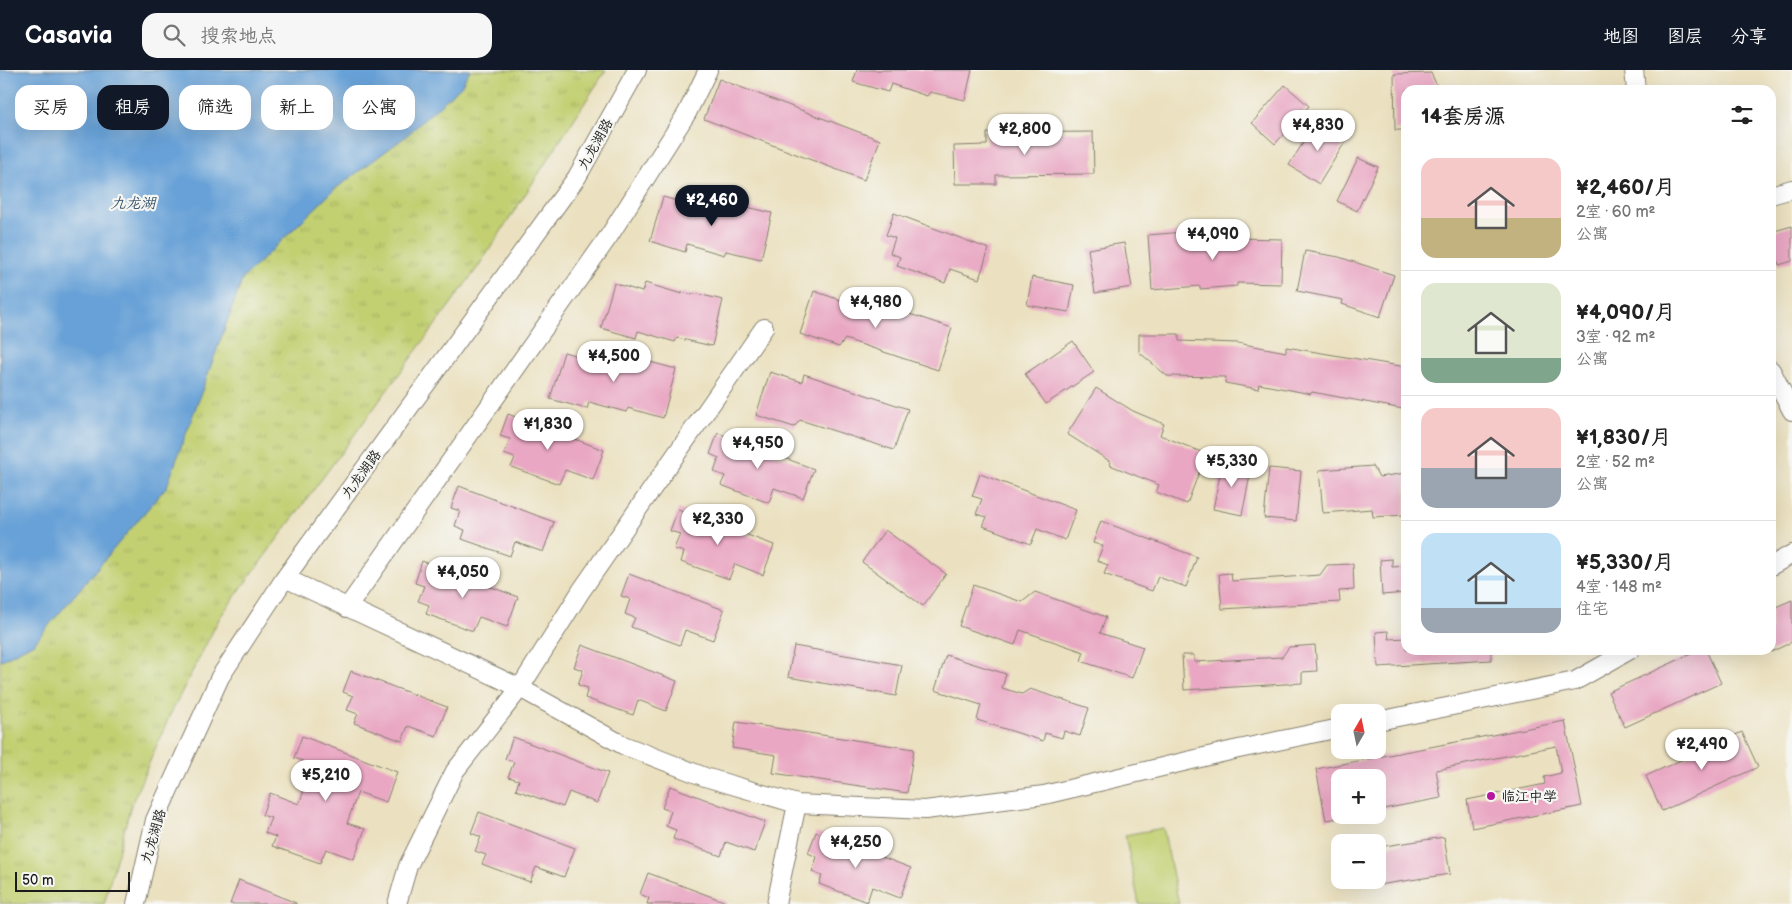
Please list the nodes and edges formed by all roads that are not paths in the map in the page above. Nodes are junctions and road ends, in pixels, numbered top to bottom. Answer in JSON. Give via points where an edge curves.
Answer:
{"nodes":[{"id":1,"x":637,"y":70,"type":"edge"},
{"id":2,"x":708,"y":70,"type":"edge"},
{"id":3,"x":1634,"y":70,"type":"edge"},
{"id":4,"x":1636,"y":85,"type":"edge"},
{"id":5,"x":1792,"y":189,"type":"edge"},
{"id":6,"x":1776,"y":194,"type":"edge"},
{"id":7,"x":764,"y":328,"type":"dead end"},
{"id":8,"x":1776,"y":380,"type":"edge"},
{"id":9,"x":1792,"y":411,"type":"edge"},
{"id":10,"x":1792,"y":554,"type":"edge"},
{"id":11,"x":1776,"y":563,"type":"edge"},
{"id":12,"x":285,"y":578,"type":"junction"},
{"id":13,"x":347,"y":608,"type":"junction"},
{"id":14,"x":1621,"y":655,"type":"edge"},
{"id":15,"x":520,"y":688,"type":"junction"},
{"id":16,"x":1386,"y":719,"type":"edge"},
{"id":17,"x":1331,"y":730,"type":"edge"},
{"id":18,"x":797,"y":804,"type":"junction"},
{"id":19,"x":136,"y":904,"type":"edge"},
{"id":20,"x":397,"y":904,"type":"edge"},
{"id":21,"x":776,"y":904,"type":"edge"}],
"edges":[{"from":1,"to":12,"type":"street","name":"九龙湖路","via":[[577,177]]},
{"from":2,"to":13,"type":"street","via":[[687,113],[609,236]]},
{"from":3,"to":4,"type":"street"},
{"from":5,"to":6,"type":"street"},
{"from":7,"to":15,"type":"street","via":[[581,591]]},
{"from":8,"to":9,"type":"street"},
{"from":10,"to":11,"type":"street"},
{"from":12,"to":13,"type":"street"},
{"from":12,"to":19,"type":"street","name":"九龙湖路","via":[[220,677],[155,820]]},
{"from":13,"to":15,"type":"street"},
{"from":14,"to":16,"type":"street","via":[[1575,681]]},
{"from":15,"to":18,"type":"street","via":[[623,744],[705,777]]},
{"from":15,"to":20,"type":"street","via":[[455,771],[408,866]]},
{"from":17,"to":18,"type":"street","via":[[1044,795],[925,810]]},
{"from":18,"to":21,"type":"street"}]}
